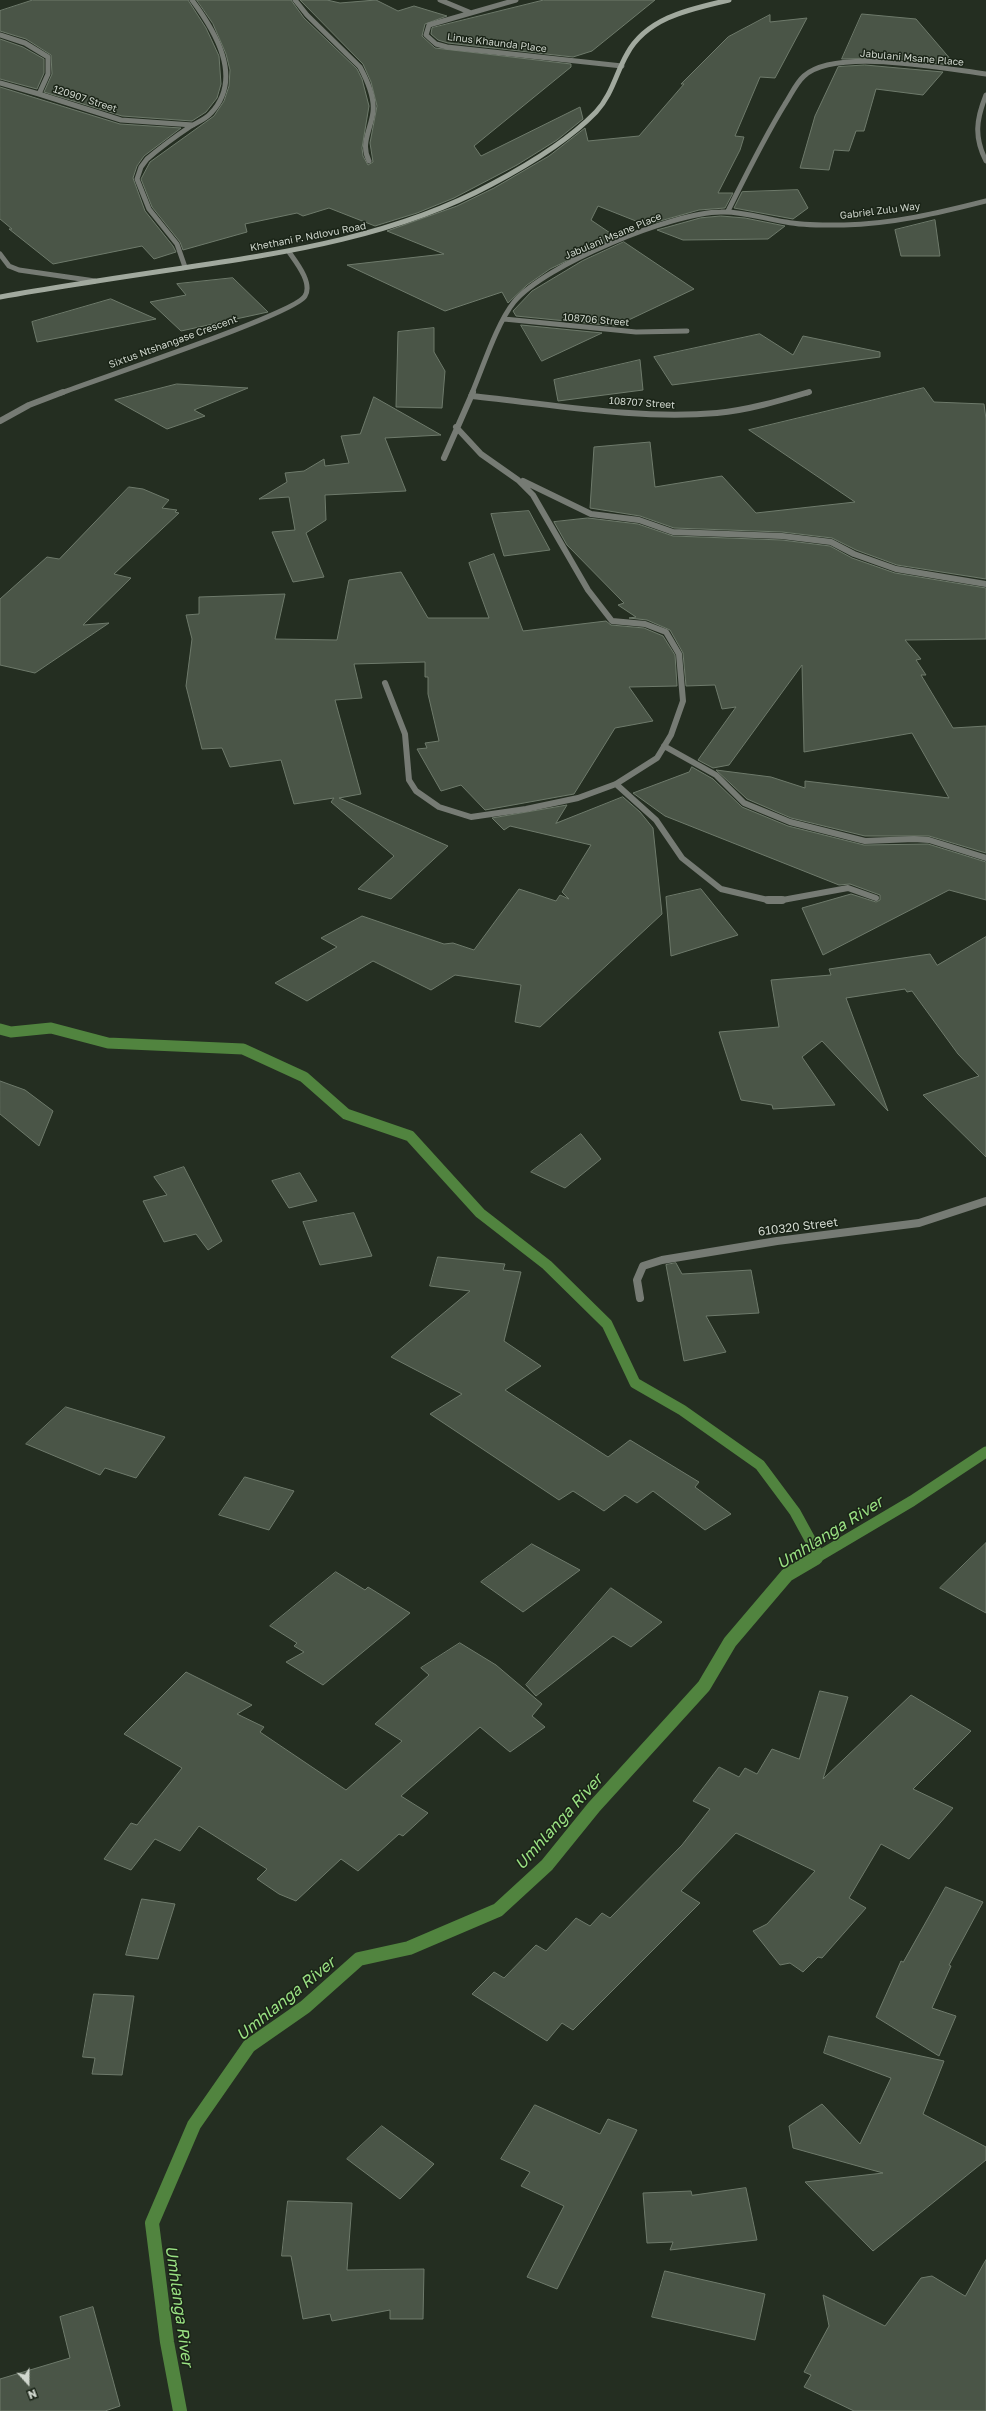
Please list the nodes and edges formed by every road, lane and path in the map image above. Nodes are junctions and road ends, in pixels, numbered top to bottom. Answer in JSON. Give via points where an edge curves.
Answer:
{"nodes":[{"id":1,"x":192,"y":0,"type":"edge"},
{"id":2,"x":295,"y":0,"type":"edge"},
{"id":3,"x":440,"y":0,"type":"edge"},
{"id":4,"x":516,"y":0,"type":"edge"},
{"id":5,"x":728,"y":0,"type":"edge"},
{"id":6,"x":469,"y":12,"type":"junction"},
{"id":7,"x":0,"y":35,"type":"edge"},
{"id":8,"x":622,"y":66,"type":"junction"},
{"id":9,"x":986,"y":74,"type":"edge"},
{"id":10,"x":0,"y":83,"type":"edge"},
{"id":11,"x":39,"y":94,"type":"junction"},
{"id":12,"x":986,"y":94,"type":"edge"},
{"id":13,"x":193,"y":125,"type":"junction"},
{"id":14,"x":369,"y":161,"type":"dead end"},
{"id":15,"x":986,"y":161,"type":"edge"},
{"id":16,"x":986,"y":201,"type":"edge"},
{"id":17,"x":728,"y":212,"type":"junction"},
{"id":18,"x":288,"y":252,"type":"junction"},
{"id":19,"x":0,"y":254,"type":"edge"},
{"id":20,"x":185,"y":267,"type":"junction"},
{"id":21,"x":95,"y":281,"type":"junction"},
{"id":22,"x":0,"y":297,"type":"edge"},
{"id":23,"x":504,"y":319,"type":"junction"},
{"id":24,"x":687,"y":331,"type":"dead end"},
{"id":25,"x":809,"y":392,"type":"dead end"},
{"id":26,"x":471,"y":396,"type":"junction"},
{"id":27,"x":0,"y":421,"type":"edge"},
{"id":28,"x":456,"y":427,"type":"junction"},
{"id":29,"x":444,"y":458,"type":"dead end"},
{"id":30,"x":515,"y":476,"type":"junction"},
{"id":31,"x":986,"y":584,"type":"edge"},
{"id":32,"x":385,"y":683,"type":"dead end"},
{"id":33,"x":664,"y":746,"type":"junction"},
{"id":34,"x":616,"y":784,"type":"junction"},
{"id":35,"x":986,"y":858,"type":"edge"},
{"id":36,"x":876,"y":898,"type":"dead end"},
{"id":37,"x":986,"y":1201,"type":"edge"},
{"id":38,"x":640,"y":1298,"type":"dead end"}],
"edges":[{"from":1,"to":13,"type":"street","via":[[218,38],[224,53],[226,74],[219,103],[211,113]]},
{"from":2,"to":14,"type":"street","via":[[364,74],[373,103],[365,156]]},
{"from":3,"to":6,"type":"street"},
{"from":4,"to":6,"type":"street","name":"Linus Khaunda Place"},
{"from":5,"to":8,"type":"street","name":"Khethani P. Ndlovu Road","via":[[670,17],[647,28],[637,38]]},
{"from":6,"to":8,"type":"street","name":"Linus Khaunda Place","via":[[429,26],[426,35],[436,44],[448,47]]},
{"from":7,"to":11,"type":"street","name":"120907 Street","via":[[24,43],[48,57],[48,74]]},
{"from":8,"to":18,"type":"street","name":"Khethani P. Ndlovu Road","via":[[616,83],[595,113],[554,145],[478,192],[388,230]]},
{"from":9,"to":17,"type":"street","name":"Jabulani Msane Place","via":[[849,61],[815,68],[804,75],[787,101]]},
{"from":10,"to":11,"type":"street"},
{"from":11,"to":13,"type":"street","name":"120907 Street","via":[[121,120]]},
{"from":12,"to":15,"type":"street","via":[[975,127],[979,148]]},
{"from":13,"to":20,"type":"street","via":[[147,159],[137,180],[149,209],[177,244]]},
{"from":16,"to":17,"type":"street","name":"Gabriel Zulu Way","via":[[923,216],[829,226],[796,224]]},
{"from":17,"to":23,"type":"street","name":"Jabulani Msane Place","via":[[689,216],[666,223],[565,266],[533,285],[515,300]]},
{"from":18,"to":20,"type":"street","name":"Khethani P. Ndlovu Road"},
{"from":18,"to":27,"type":"street","name":"Sixtus Ntshangase Crescent","via":[[305,277],[308,287],[305,297],[294,305],[29,405]]},
{"from":19,"to":21,"type":"street","via":[[9,266],[19,270]]},
{"from":20,"to":21,"type":"street","name":"Khethani P. Ndlovu Road"},
{"from":21,"to":22,"type":"street","name":"Khethani P. Ndlovu Road"},
{"from":23,"to":24,"type":"street","name":"108706 Street","via":[[636,332]]},
{"from":23,"to":26,"type":"street","name":"Jabulani Msane Place"},
{"from":25,"to":26,"type":"street","name":"108707 Street","via":[[747,408],[697,414],[625,411]]},
{"from":26,"to":28,"type":"street","name":"Jabulani Msane Place"},
{"from":28,"to":29,"type":"street","name":"Jabulani Msane Place"},
{"from":28,"to":30,"type":"street","via":[[481,454]]},
{"from":30,"to":31,"type":"street","via":[[592,514],[639,520],[673,532],[782,536],[832,542],[854,554],[896,569]]},
{"from":30,"to":33,"type":"street","via":[[533,496],[572,567],[595,602],[612,621],[645,624],[666,632],[679,654],[683,701],[671,735]]},
{"from":32,"to":34,"type":"street","via":[[405,734],[409,780],[416,791],[439,807],[456,814],[482,816],[578,798]]},
{"from":33,"to":34,"type":"street","via":[[657,758]]},
{"from":33,"to":35,"type":"street","via":[[716,774],[725,781],[736,798],[747,805],[789,821],[865,841],[934,841]]},
{"from":34,"to":36,"type":"street","via":[[656,820],[682,858],[721,889],[774,900],[848,888]]},
{"from":37,"to":38,"type":"street","name":"610320 Street","via":[[918,1223],[777,1241],[662,1260],[643,1266],[637,1280]]}]}
